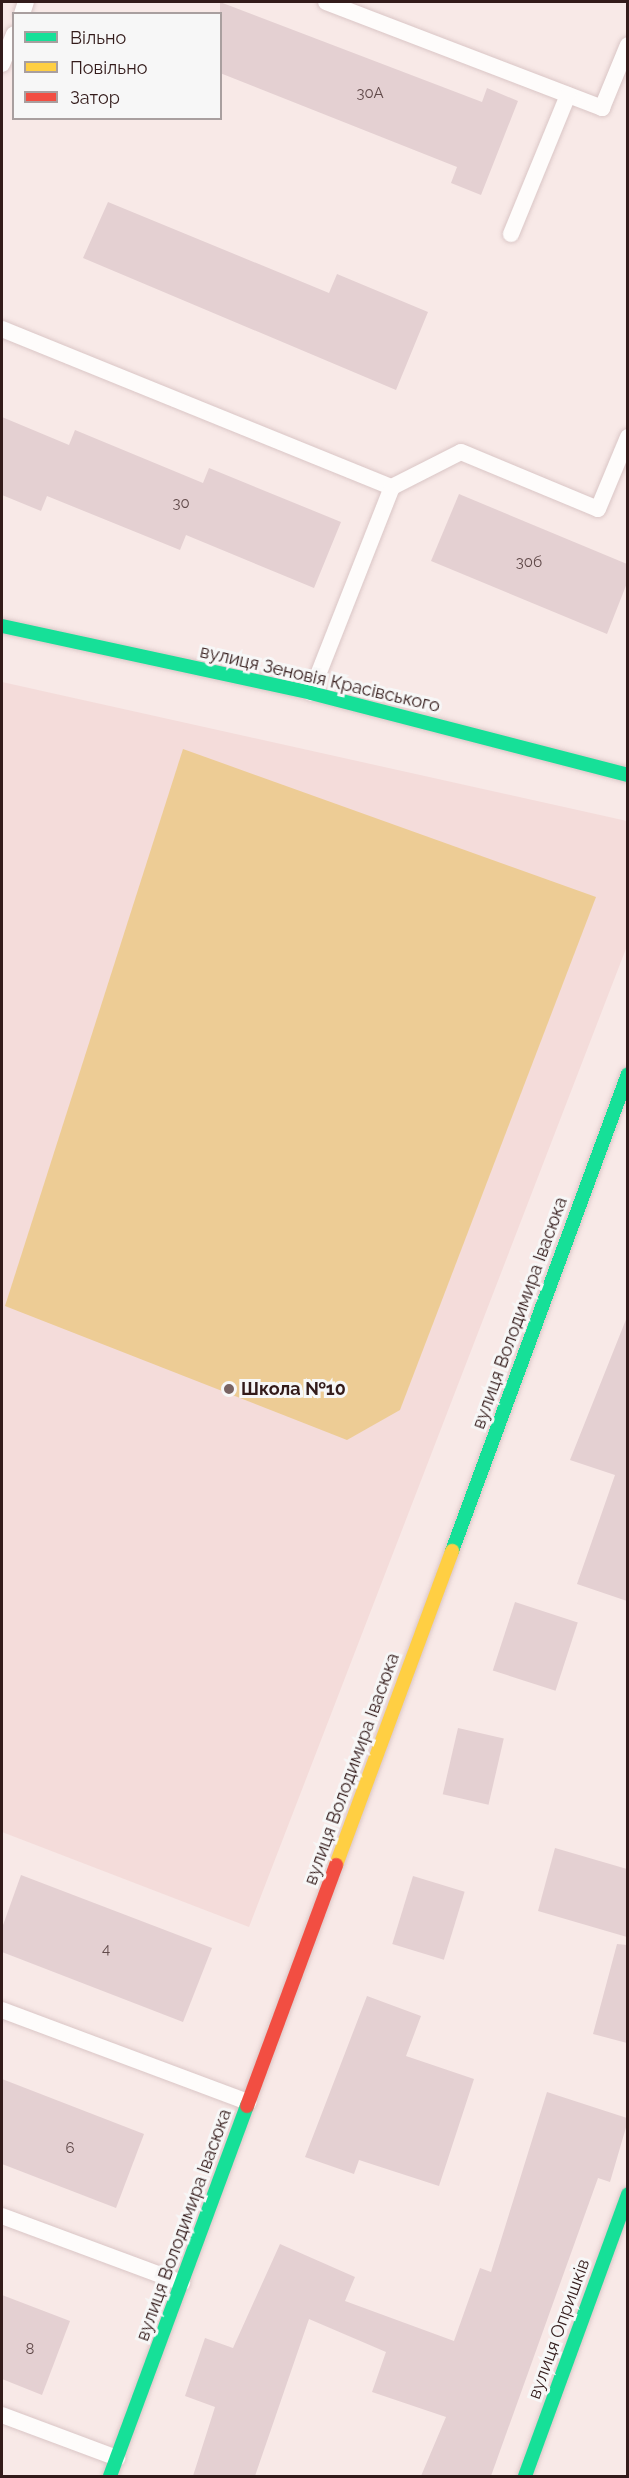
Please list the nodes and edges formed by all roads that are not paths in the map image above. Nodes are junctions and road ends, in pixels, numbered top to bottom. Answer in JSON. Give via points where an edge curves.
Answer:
{"nodes":[{"id":1,"x":326,"y":2,"type":"edge"},
{"id":2,"x":12,"y":39,"type":"edge"},
{"id":3,"x":627,"y":45,"type":"edge"},
{"id":4,"x":2,"y":64,"type":"edge"},
{"id":5,"x":568,"y":95,"type":"junction"},
{"id":6,"x":510,"y":234,"type":"dead end"},
{"id":7,"x":2,"y":329,"type":"edge"},
{"id":8,"x":627,"y":437,"type":"edge"},
{"id":9,"x":392,"y":487,"type":"junction"},
{"id":10,"x":2,"y":626,"type":"edge"},
{"id":11,"x":311,"y":693,"type":"junction"},
{"id":12,"x":627,"y":775,"type":"edge"},
{"id":13,"x":627,"y":1074,"type":"edge"},
{"id":14,"x":2,"y":2010,"type":"edge"},
{"id":15,"x":248,"y":2102,"type":"junction"},
{"id":16,"x":627,"y":2194,"type":"edge"},
{"id":17,"x":2,"y":2216,"type":"edge"},
{"id":18,"x":182,"y":2283,"type":"junction"},
{"id":19,"x":2,"y":2415,"type":"edge"},
{"id":20,"x":117,"y":2458,"type":"junction"},
{"id":21,"x":110,"y":2476,"type":"edge"},
{"id":22,"x":525,"y":2476,"type":"edge"}],
"edges":[{"from":1,"to":5,"type":"lane"},
{"from":2,"to":4,"type":"lane"},
{"from":3,"to":5,"type":"lane","via":[[602,108]]},
{"from":5,"to":6,"type":"lane"},
{"from":7,"to":9,"type":"lane"},
{"from":8,"to":9,"type":"lane","via":[[598,509],[461,452]]},
{"from":9,"to":11,"type":"lane"},
{"from":10,"to":11,"type":"street","name":"вулиця Зеновія Красівського"},
{"from":11,"to":12,"type":"street","name":"вулиця Зеновія Красівського"},
{"from":13,"to":15,"type":"street","name":"вулиця Володимира Івасюка"},
{"from":14,"to":15,"type":"lane"},
{"from":15,"to":18,"type":"street","name":"вулиця Володимира Івасюка"},
{"from":16,"to":22,"type":"street","name":"вулиця Опришків"},
{"from":17,"to":18,"type":"lane"},
{"from":18,"to":20,"type":"street","name":"вулиця Володимира Івасюка"},
{"from":19,"to":20,"type":"lane"},
{"from":20,"to":21,"type":"street","name":"вулиця Володимира Івасюка"}]}
